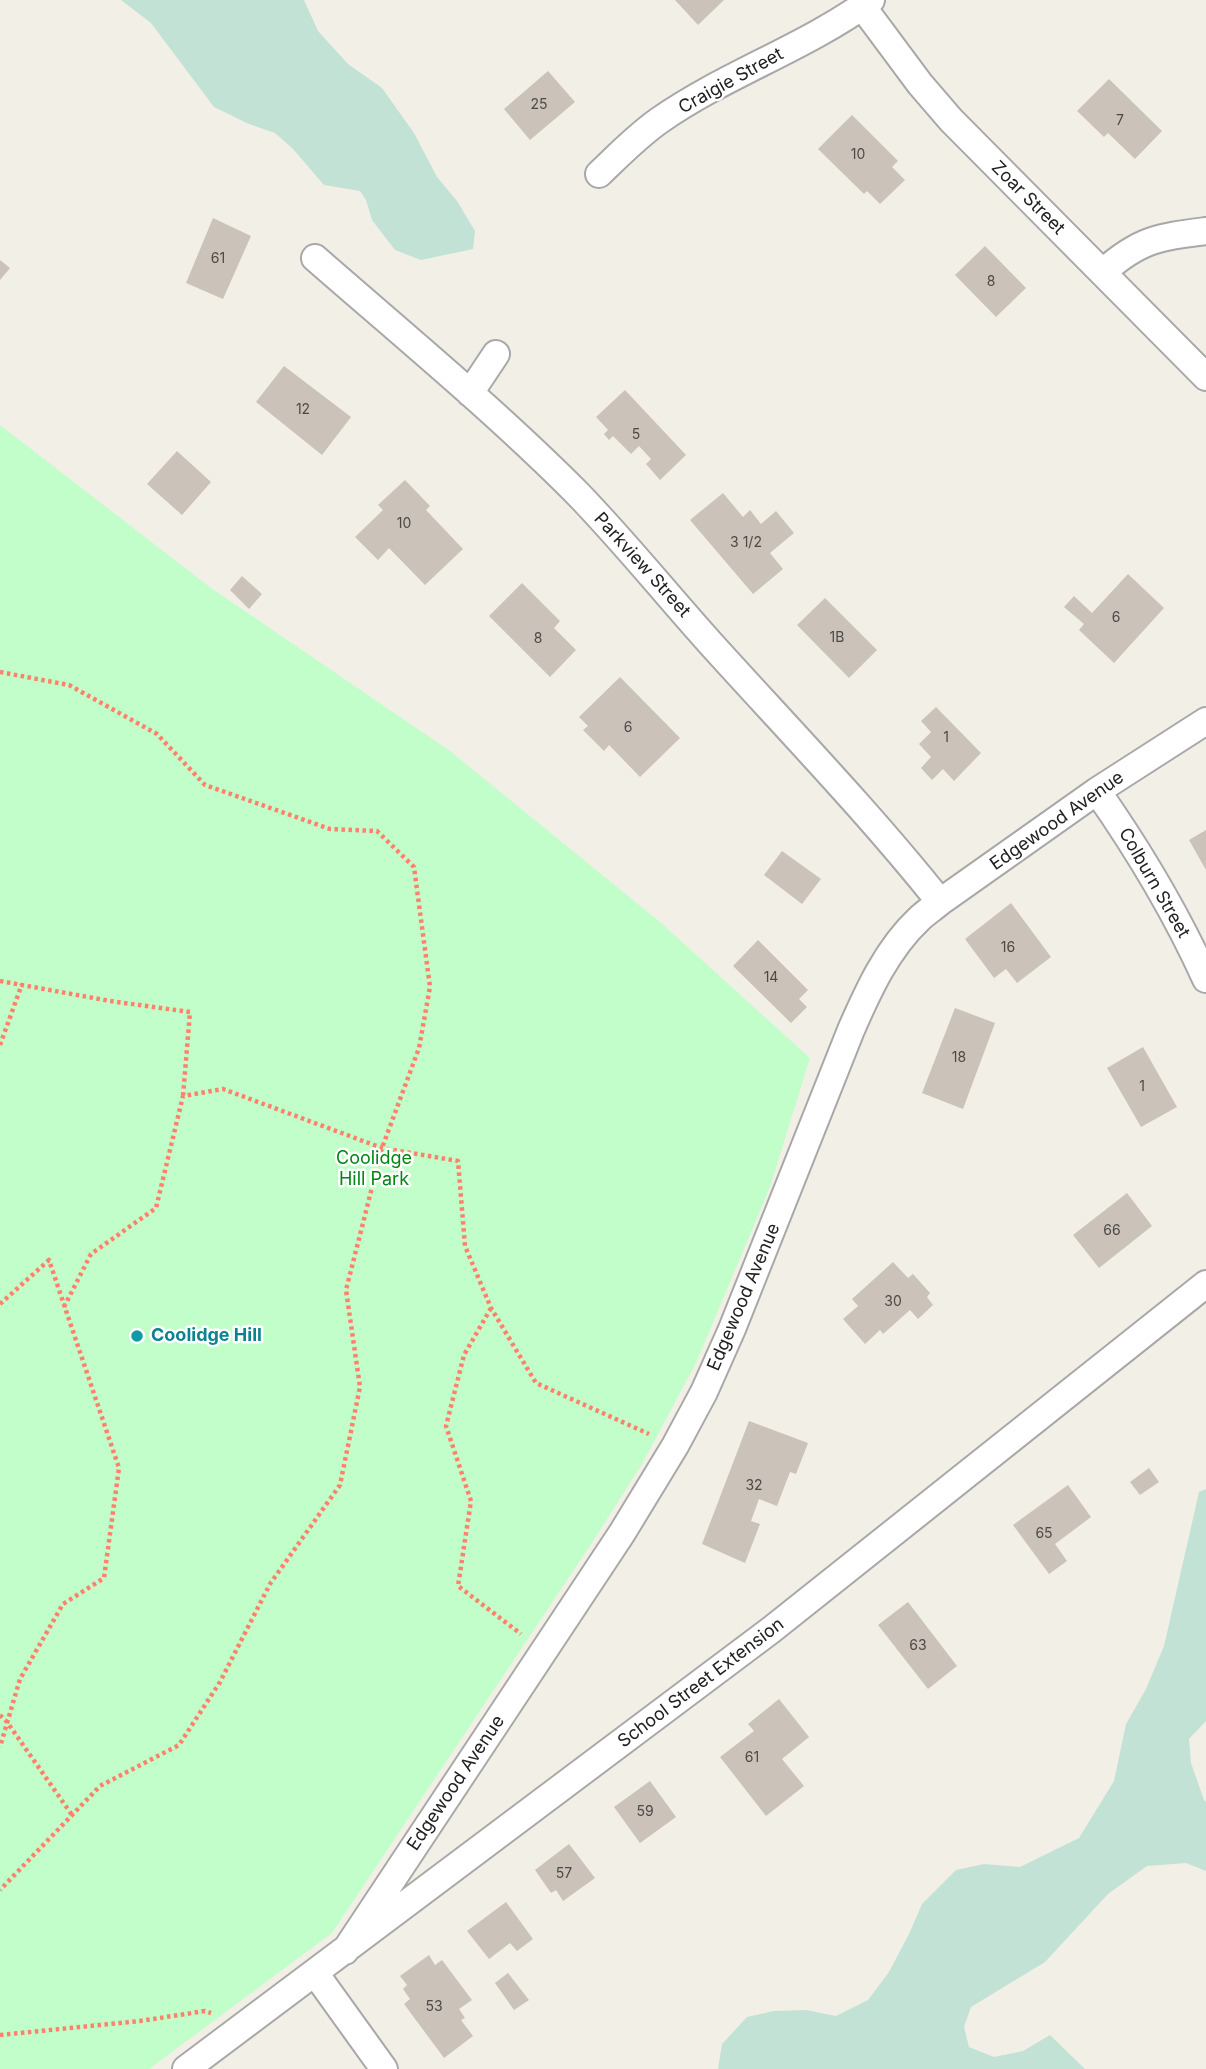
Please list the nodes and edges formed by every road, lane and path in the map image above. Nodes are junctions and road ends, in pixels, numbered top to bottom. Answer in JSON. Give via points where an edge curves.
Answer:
{"nodes":[{"id":1,"x":867,"y":3,"type":"edge"},
{"id":2,"x":599,"y":174,"type":"dead end"},
{"id":3,"x":1206,"y":231,"type":"edge"},
{"id":4,"x":315,"y":258,"type":"dead end"},
{"id":5,"x":1103,"y":272,"type":"junction"},
{"id":6,"x":496,"y":354,"type":"dead end"},
{"id":7,"x":1206,"y":377,"type":"edge"},
{"id":8,"x":470,"y":393,"type":"junction"},
{"id":9,"x":0,"y":672,"type":"edge"},
{"id":10,"x":1206,"y":720,"type":"edge"},
{"id":11,"x":1097,"y":792,"type":"junction"},
{"id":12,"x":940,"y":902,"type":"junction"},
{"id":13,"x":1206,"y":979,"type":"edge"},
{"id":14,"x":0,"y":981,"type":"edge"},
{"id":15,"x":22,"y":984,"type":"junction"},
{"id":16,"x":0,"y":1045,"type":"edge"},
{"id":17,"x":183,"y":1096,"type":"junction"},
{"id":18,"x":382,"y":1148,"type":"junction"},
{"id":19,"x":1206,"y":1284,"type":"edge"},
{"id":20,"x":0,"y":1304,"type":"edge"},
{"id":21,"x":64,"y":1307,"type":"junction"},
{"id":22,"x":491,"y":1308,"type":"junction"},
{"id":23,"x":675,"y":1446,"type":"junction"},
{"id":24,"x":544,"y":1651,"type":"junction"},
{"id":25,"x":0,"y":1716,"type":"edge"},
{"id":26,"x":7,"y":1722,"type":"junction"},
{"id":27,"x":0,"y":1747,"type":"edge"},
{"id":28,"x":72,"y":1815,"type":"junction"},
{"id":29,"x":0,"y":1890,"type":"edge"},
{"id":30,"x":345,"y":1951,"type":"junction"},
{"id":31,"x":315,"y":1973,"type":"junction"},
{"id":32,"x":244,"y":2026,"type":"junction"},
{"id":33,"x":0,"y":2035,"type":"edge"},
{"id":34,"x":187,"y":2069,"type":"edge"},
{"id":35,"x":384,"y":2069,"type":"edge"}],
"edges":[{"from":1,"to":2,"type":"street","name":"Craigie Street","via":[[661,120]]},
{"from":1,"to":5,"type":"street","name":"Zoar Street","via":[[919,84]]},
{"from":3,"to":5,"type":"street","via":[[1141,244]]},
{"from":4,"to":8,"type":"street","name":"Parkview Street"},
{"from":5,"to":7,"type":"street","name":"Zoar Street"},
{"from":6,"to":8,"type":"street"},
{"from":8,"to":12,"type":"street","name":"Parkview Street","via":[[617,535]]},
{"from":9,"to":18,"type":"path","via":[[69,685],[157,734],[205,785],[330,829],[376,831],[414,867],[430,987],[419,1048]]},
{"from":10,"to":11,"type":"street","name":"Edgewood Avenue"},
{"from":11,"to":12,"type":"street","name":"Edgewood Avenue"},
{"from":11,"to":13,"type":"street","name":"Colburn Street","via":[[1180,923]]},
{"from":12,"to":23,"type":"street","name":"Edgewood Avenue","via":[[903,937],[865,998],[732,1329]]},
{"from":14,"to":15,"type":"path"},
{"from":15,"to":16,"type":"path"},
{"from":15,"to":17,"type":"path","via":[[190,1012]]},
{"from":17,"to":18,"type":"path","via":[[223,1089]]},
{"from":17,"to":21,"type":"path","via":[[156,1208],[92,1254]]},
{"from":18,"to":22,"type":"path","via":[[458,1161],[464,1246]]},
{"from":18,"to":28,"type":"path","via":[[345,1290],[360,1387],[340,1485],[270,1584],[220,1682],[179,1745],[100,1786]]},
{"from":19,"to":30,"type":"street","name":"School Street Extension","via":[[771,1630]]},
{"from":20,"to":21,"type":"path","via":[[49,1260]]},
{"from":21,"to":26,"type":"path","via":[[119,1468],[106,1564],[104,1578],[63,1604],[20,1679]]},
{"from":22,"to":23,"type":"path","via":[[536,1384]]},
{"from":22,"to":24,"type":"path","via":[[464,1356],[446,1426],[471,1501],[458,1586]]},
{"from":23,"to":24,"type":"street","name":"Edgewood Avenue"},
{"from":24,"to":30,"type":"street","name":"Edgewood Avenue"},
{"from":25,"to":26,"type":"path"},
{"from":26,"to":27,"type":"path"},
{"from":26,"to":28,"type":"path"},
{"from":28,"to":29,"type":"path"},
{"from":30,"to":31,"type":"street","name":"School Street Extension"},
{"from":31,"to":32,"type":"street","name":"School Street Extension"},
{"from":31,"to":35,"type":"street"},
{"from":32,"to":33,"type":"path","via":[[205,2011]]},
{"from":32,"to":34,"type":"street","name":"School Street Extension"}]}
